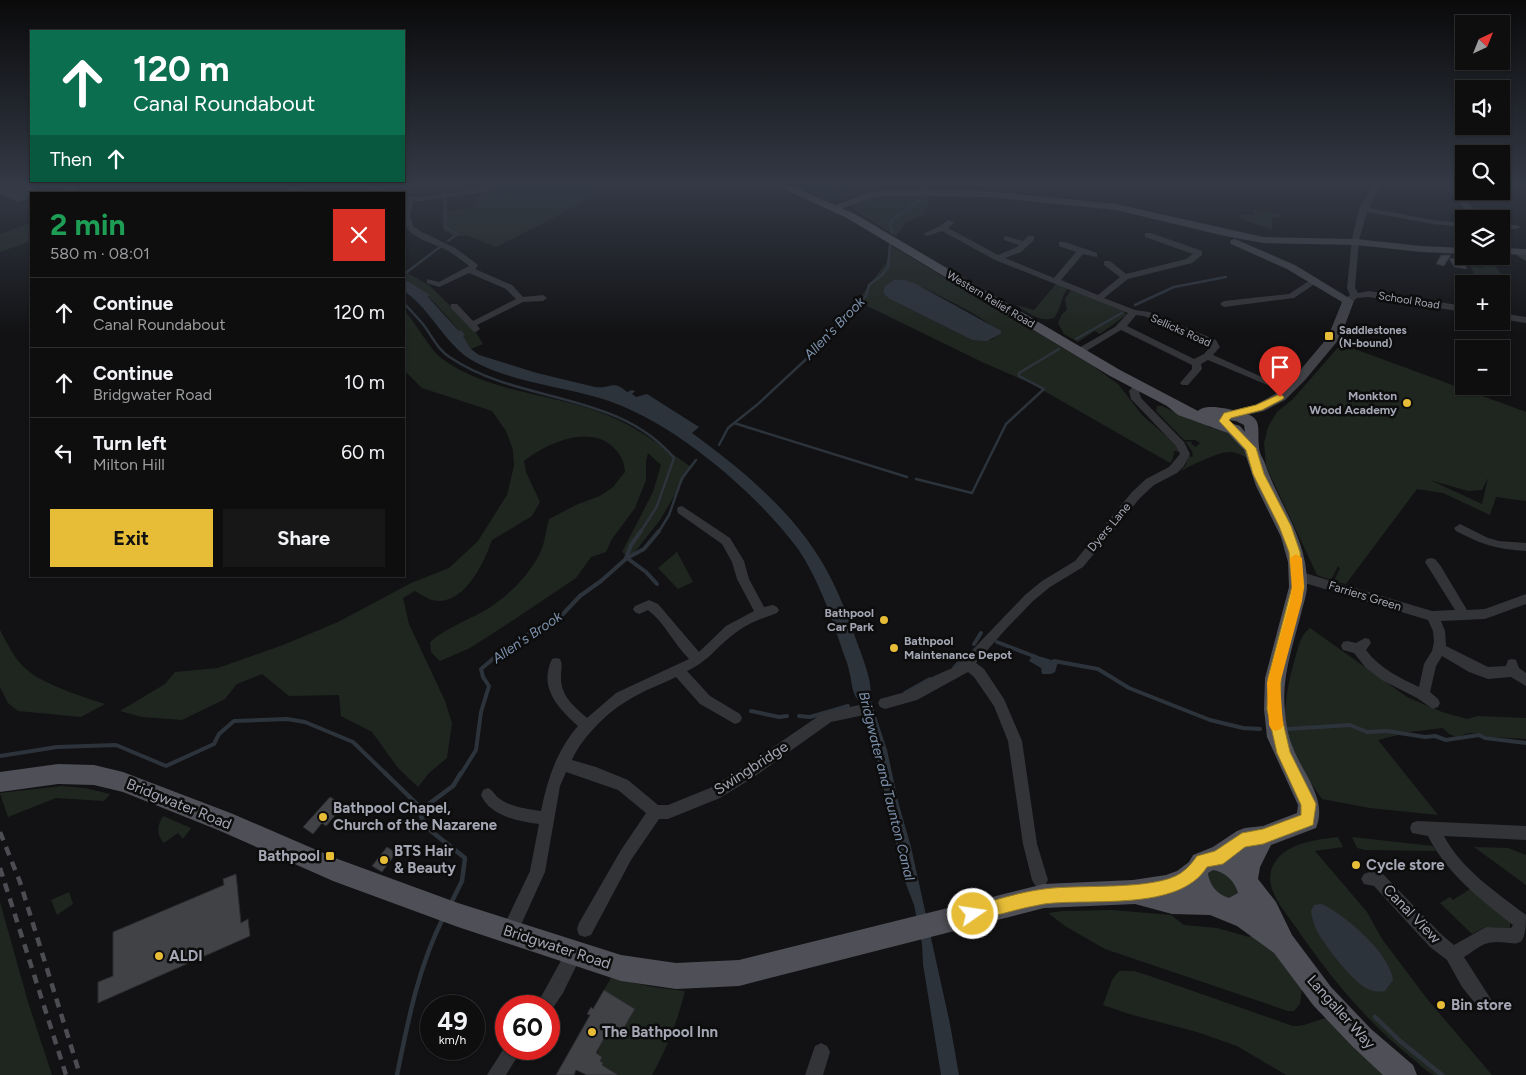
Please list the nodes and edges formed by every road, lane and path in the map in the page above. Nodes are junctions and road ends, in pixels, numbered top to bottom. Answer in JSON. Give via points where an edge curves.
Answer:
{"nodes":[{"id":1,"x":421,"y":235,"type":"edge"},
{"id":2,"x":884,"y":235,"type":"edge"},
{"id":3,"x":956,"y":235,"type":"edge"},
{"id":4,"x":1148,"y":235,"type":"dead end"},
{"id":5,"x":1226,"y":235,"type":"edge"},
{"id":6,"x":1234,"y":235,"type":"edge"},
{"id":7,"x":1357,"y":235,"type":"edge"},
{"id":8,"x":1007,"y":238,"type":"dead end"},
{"id":9,"x":1356,"y":242,"type":"junction"},
{"id":10,"x":1062,"y":244,"type":"dead end"},
{"id":11,"x":1175,"y":244,"type":"junction"},
{"id":12,"x":1168,"y":250,"type":"dead end"},
{"id":13,"x":1081,"y":251,"type":"junction"},
{"id":14,"x":1455,"y":251,"type":"edge"},
{"id":15,"x":1510,"y":252,"type":"edge"},
{"id":16,"x":1523,"y":254,"type":"edge"},
{"id":17,"x":1094,"y":255,"type":"dead end"},
{"id":18,"x":998,"y":258,"type":"junction"},
{"id":19,"x":1108,"y":264,"type":"dead end"},
{"id":20,"x":469,"y":270,"type":"junction"},
{"id":21,"x":1126,"y":277,"type":"junction"},
{"id":22,"x":430,"y":280,"type":"dead end"},
{"id":23,"x":1056,"y":281,"type":"junction"},
{"id":24,"x":1315,"y":281,"type":"junction"},
{"id":25,"x":1100,"y":297,"type":"junction"},
{"id":26,"x":543,"y":298,"type":"dead end"},
{"id":27,"x":1351,"y":298,"type":"junction"},
{"id":28,"x":521,"y":300,"type":"junction"},
{"id":29,"x":1224,"y":304,"type":"dead end"},
{"id":30,"x":454,"y":306,"type":"dead end"},
{"id":31,"x":1455,"y":307,"type":"edge"},
{"id":32,"x":1133,"y":312,"type":"junction"},
{"id":33,"x":1510,"y":317,"type":"edge"},
{"id":34,"x":1526,"y":320,"type":"edge"},
{"id":35,"x":1120,"y":326,"type":"junction"},
{"id":36,"x":1080,"y":351,"type":"junction"},
{"id":37,"x":1207,"y":356,"type":"junction"},
{"id":38,"x":1196,"y":363,"type":"junction"},
{"id":39,"x":1268,"y":382,"type":"dead end"},
{"id":40,"x":1185,"y":383,"type":"dead end"},
{"id":41,"x":1138,"y":386,"type":"junction"},
{"id":42,"x":1259,"y":408,"type":"junction"},
{"id":43,"x":1231,"y":422,"type":"junction"},
{"id":44,"x":1252,"y":426,"type":"junction"},
{"id":45,"x":1251,"y":448,"type":"junction"},
{"id":46,"x":682,"y":510,"type":"dead end"},
{"id":47,"x":1456,"y":527,"type":"dead end"},
{"id":48,"x":1526,"y":547,"type":"edge"},
{"id":49,"x":1432,"y":562,"type":"dead end"},
{"id":50,"x":1298,"y":576,"type":"junction"},
{"id":51,"x":1526,"y":599,"type":"edge"},
{"id":52,"x":648,"y":603,"type":"dead end"},
{"id":53,"x":1432,"y":616,"type":"junction"},
{"id":54,"x":1465,"y":616,"type":"junction"},
{"id":55,"x":1357,"y":646,"type":"dead end"},
{"id":56,"x":1439,"y":648,"type":"junction"},
{"id":57,"x":699,"y":660,"type":"junction"},
{"id":58,"x":968,"y":664,"type":"junction"},
{"id":59,"x":551,"y":671,"type":"dead end"},
{"id":60,"x":679,"y":671,"type":"junction"},
{"id":61,"x":1526,"y":680,"type":"edge"},
{"id":62,"x":885,"y":702,"type":"dead end"},
{"id":63,"x":859,"y":711,"type":"dead end"},
{"id":64,"x":726,"y":718,"type":"dead end"},
{"id":65,"x":587,"y":726,"type":"junction"},
{"id":66,"x":562,"y":764,"type":"junction"},
{"id":67,"x":4,"y":781,"type":"edge"},
{"id":68,"x":489,"y":803,"type":"dead end"},
{"id":69,"x":655,"y":812,"type":"junction"},
{"id":70,"x":548,"y":820,"type":"junction"},
{"id":71,"x":1526,"y":833,"type":"edge"},
{"id":72,"x":1263,"y":836,"type":"junction"},
{"id":73,"x":1217,"y":858,"type":"junction"},
{"id":74,"x":1197,"y":870,"type":"junction"},
{"id":75,"x":1369,"y":878,"type":"dead end"},
{"id":76,"x":1040,"y":880,"type":"dead end"},
{"id":77,"x":1247,"y":884,"type":"junction"},
{"id":78,"x":1133,"y":892,"type":"junction"},
{"id":79,"x":1222,"y":906,"type":"junction"},
{"id":80,"x":1524,"y":924,"type":"edge"},
{"id":81,"x":585,"y":929,"type":"dead end"},
{"id":82,"x":509,"y":932,"type":"junction"},
{"id":83,"x":1283,"y":944,"type":"junction"},
{"id":84,"x":574,"y":954,"type":"junction"},
{"id":85,"x":1453,"y":954,"type":"junction"},
{"id":86,"x":552,"y":995,"type":"edge"},
{"id":87,"x":1484,"y":1001,"type":"dead end"},
{"id":88,"x":821,"y":1052,"type":"dead end"},
{"id":89,"x":506,"y":1060,"type":"edge"},
{"id":90,"x":496,"y":1075,"type":"edge"},
{"id":91,"x":814,"y":1075,"type":"edge"},
{"id":92,"x":1403,"y":1075,"type":"edge"}],
"edges":[{"from":1,"to":20,"type":"street","via":[[474,266]]},
{"from":2,"to":36,"type":"main road","name":"Western Relief Road"},
{"from":3,"to":18,"type":"street","name":"Sellicks Road"},
{"from":4,"to":11,"type":"street"},
{"from":5,"to":24,"type":"street"},
{"from":6,"to":9,"type":"street","via":[[1286,242]]},
{"from":7,"to":9,"type":"street"},
{"from":8,"to":18,"type":"street","via":[[1028,241],[1018,250]]},
{"from":9,"to":14,"type":"street"},
{"from":9,"to":27,"type":"street"},
{"from":10,"to":13,"type":"street"},
{"from":11,"to":12,"type":"street"},
{"from":11,"to":21,"type":"street","via":[[1199,253],[1189,261]]},
{"from":13,"to":17,"type":"street"},
{"from":13,"to":23,"type":"street"},
{"from":15,"to":16,"type":"street"},
{"from":18,"to":23,"type":"street","name":"Sellicks Road"},
{"from":19,"to":21,"type":"street"},
{"from":20,"to":22,"type":"street","via":[[439,288]]},
{"from":20,"to":28,"type":"street","via":[[509,287]]},
{"from":21,"to":25,"type":"street"},
{"from":23,"to":25,"type":"street","name":"Sellicks Road"},
{"from":24,"to":27,"type":"street"},
{"from":24,"to":29,"type":"street","via":[[1280,299],[1241,305]]},
{"from":25,"to":32,"type":"street","name":"Sellicks Road"},
{"from":26,"to":28,"type":"street"},
{"from":27,"to":31,"type":"street","name":"School Road","via":[[1369,294]]},
{"from":27,"to":42,"type":"street","via":[[1334,338],[1301,378],[1280,397]]},
{"from":28,"to":30,"type":"street","via":[[474,326]]},
{"from":32,"to":35,"type":"street","name":"Sellicks Road"},
{"from":32,"to":37,"type":"street","name":"Sellicks Road","via":[[1146,314],[1213,342],[1216,346]]},
{"from":33,"to":34,"type":"street"},
{"from":35,"to":36,"type":"street","name":"Sellicks Road"},
{"from":35,"to":38,"type":"street","name":"Sellicks Road"},
{"from":36,"to":41,"type":"main road","name":"Western Relief Road"},
{"from":37,"to":38,"type":"street","name":"Sellicks Road"},
{"from":37,"to":39,"type":"street","name":"Sellicks Road","via":[[1241,375]]},
{"from":38,"to":40,"type":"street","name":"Sellicks Road","via":[[1197,369]]},
{"from":41,"to":43,"type":"main road","name":"Western Relief Road","via":[[1183,411]]},
{"from":41,"to":58,"type":"street","name":"Dyers Lane","via":[[1134,391],[1137,400],[1180,444],[1185,452],[1184,460],[1142,489],[1079,564],[1029,598]]},
{"from":42,"to":43,"type":"street"},
{"from":42,"to":44,"type":"street"},
{"from":43,"to":44,"type":"main road","via":[[1246,432]]},
{"from":43,"to":45,"type":"main road"},
{"from":44,"to":45,"type":"main road"},
{"from":45,"to":50,"type":"main road","via":[[1264,486],[1290,537]]},
{"from":46,"to":57,"type":"street","via":[[697,513],[726,541],[738,561],[743,579],[767,612],[730,630]]},
{"from":47,"to":48,"type":"street","via":[[1485,541]]},
{"from":49,"to":54,"type":"street","via":[[1450,579],[1454,601]]},
{"from":50,"to":53,"type":"street","name":"Farriers Green"},
{"from":50,"to":72,"type":"main road","via":[[1296,601],[1274,683],[1274,709],[1284,753],[1309,804],[1308,820]]},
{"from":51,"to":54,"type":"street","name":"Farriers Green","via":[[1485,614]]},
{"from":52,"to":57,"type":"street","via":[[666,619],[678,638]]},
{"from":53,"to":54,"type":"street","name":"Farriers Green"},
{"from":53,"to":56,"type":"street","via":[[1442,639]]},
{"from":55,"to":56,"type":"street","via":[[1363,658],[1384,674],[1427,699],[1430,664]]},
{"from":56,"to":61,"type":"street","via":[[1488,673],[1512,667]]},
{"from":57,"to":60,"type":"street"},
{"from":58,"to":62,"type":"street","name":"Dyers Lane","via":[[912,696]]},
{"from":58,"to":76,"type":"street","via":[[979,673],[999,703],[1015,740],[1030,844]]},
{"from":59,"to":65,"type":"street","via":[[561,702]]},
{"from":60,"to":64,"type":"street"},
{"from":60,"to":65,"type":"street","via":[[621,697]]},
{"from":63,"to":69,"type":"street","name":"Swingbridge","via":[[828,717],[716,793],[668,812]]},
{"from":65,"to":66,"type":"street","via":[[573,742]]},
{"from":66,"to":69,"type":"street","via":[[623,785]]},
{"from":66,"to":70,"type":"street","via":[[553,786]]},
{"from":67,"to":82,"type":"main road","name":"Bridgwater Road","via":[[58,774],[94,775],[123,782],[333,869]]},
{"from":68,"to":70,"type":"street"},
{"from":69,"to":81,"type":"street","via":[[626,855]]},
{"from":70,"to":82,"type":"street","via":[[537,872]]},
{"from":71,"to":80,"type":"street","via":[[1424,829],[1454,863]]},
{"from":72,"to":73,"type":"main road","via":[[1242,840]]},
{"from":72,"to":77,"type":"main road","via":[[1249,865]]},
{"from":73,"to":74,"type":"main road","via":[[1202,862]]},
{"from":73,"to":77,"type":"main road","via":[[1234,866]]},
{"from":74,"to":78,"type":"main road","name":"Bridgwater Road","via":[[1166,887]]},
{"from":74,"to":79,"type":"main road","via":[[1199,887]]},
{"from":75,"to":85,"type":"street","name":"Canal View","via":[[1377,878],[1436,941]]},
{"from":77,"to":79,"type":"main road","via":[[1246,903],[1237,908]]},
{"from":77,"to":83,"type":"main road","name":"Langaller Way","via":[[1267,911]]},
{"from":78,"to":79,"type":"main road","name":"Bridgwater Road","via":[[1172,902]]},
{"from":78,"to":84,"type":"main road","name":"Bridgwater Road","via":[[1044,896],[739,973],[701,976],[651,973]]},
{"from":79,"to":83,"type":"main road","name":"Langaller Way","via":[[1246,917]]},
{"from":80,"to":85,"type":"street","via":[[1515,936],[1486,935]]},
{"from":82,"to":84,"type":"main road","name":"Bridgwater Road"},
{"from":83,"to":92,"type":"main road","name":"Langaller Way","via":[[1340,1016]]},
{"from":84,"to":86,"type":"street"},
{"from":85,"to":87,"type":"street","name":"Canal View"},
{"from":88,"to":91,"type":"street"},
{"from":89,"to":90,"type":"street"}]}
